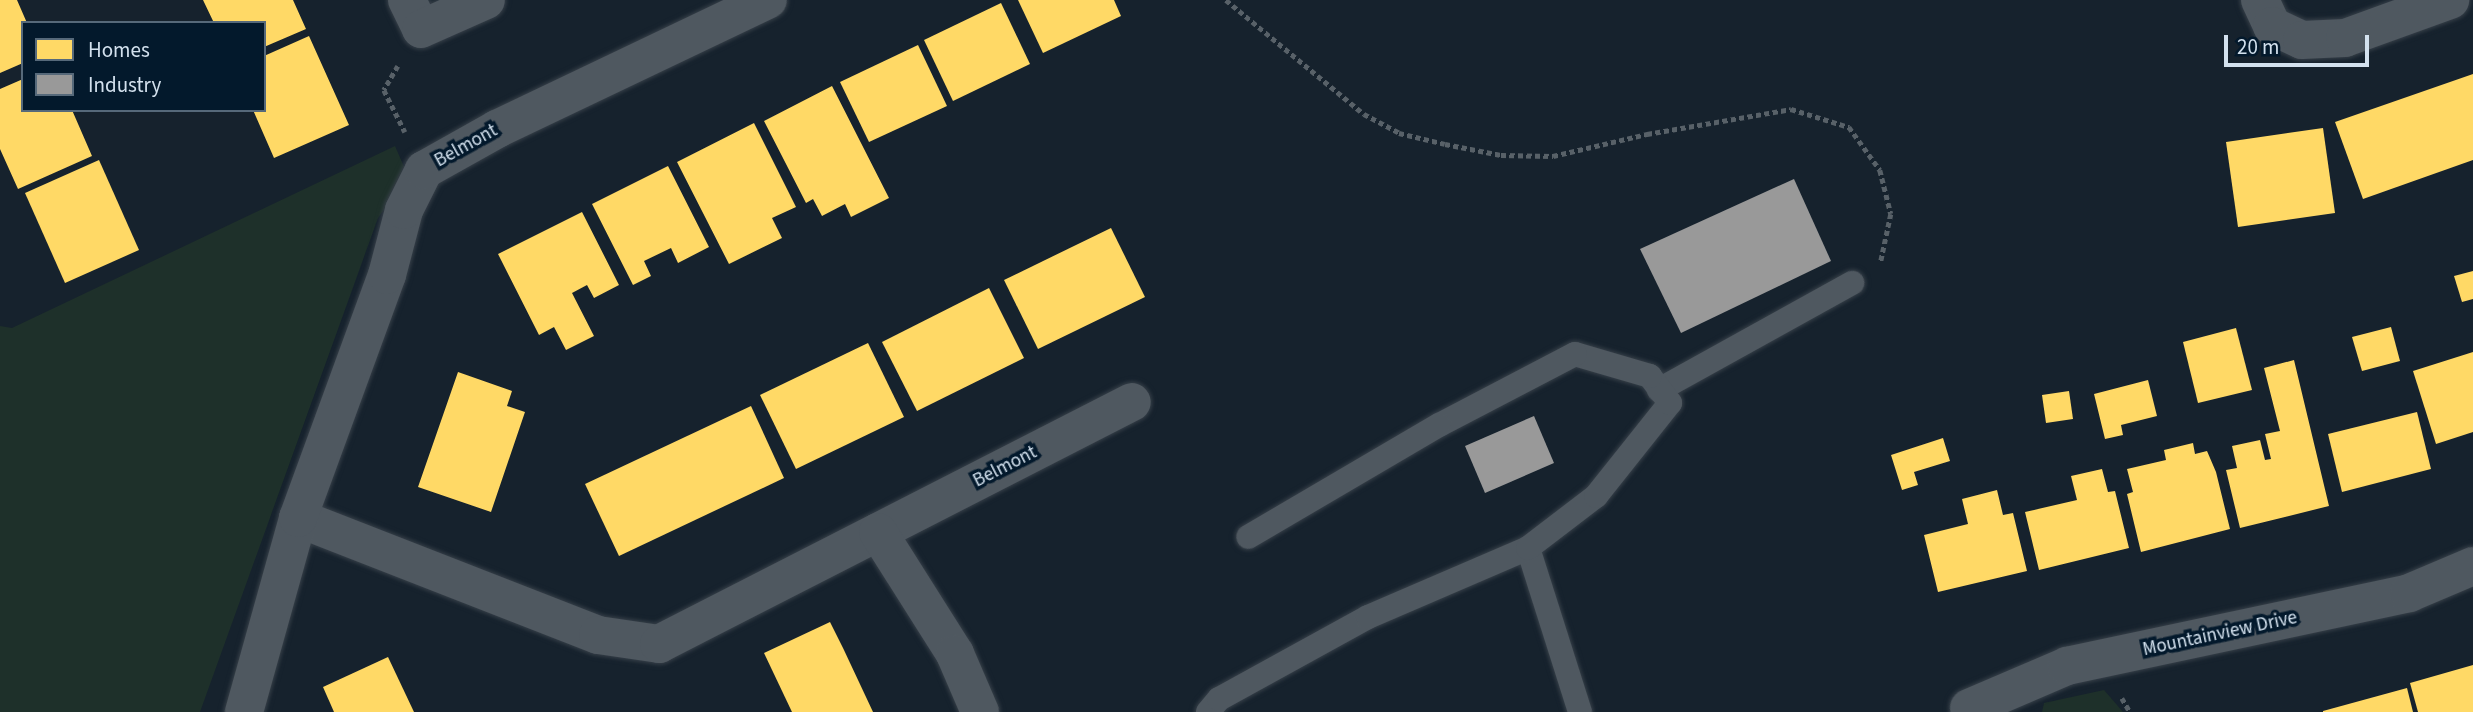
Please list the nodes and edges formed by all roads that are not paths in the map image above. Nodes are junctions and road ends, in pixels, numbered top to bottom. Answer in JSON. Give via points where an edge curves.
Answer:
{"nodes":[{"id":1,"x":486,"y":0,"type":"edge"},
{"id":2,"x":768,"y":0,"type":"edge"},
{"id":3,"x":2260,"y":0,"type":"edge"},
{"id":4,"x":2450,"y":0,"type":"edge"},
{"id":5,"x":414,"y":14,"type":"edge"},
{"id":6,"x":1852,"y":283,"type":"road end"},
{"id":7,"x":1659,"y":390,"type":"junction"},
{"id":8,"x":1132,"y":402,"type":"dead end"},
{"id":9,"x":298,"y":519,"type":"junction"},
{"id":10,"x":878,"y":531,"type":"junction"},
{"id":11,"x":1248,"y":537,"type":"dead end"},
{"id":12,"x":1528,"y":548,"type":"junction"},
{"id":13,"x":2473,"y":566,"type":"edge"},
{"id":14,"x":1969,"y":708,"type":"dead end"},
{"id":15,"x":244,"y":712,"type":"edge"},
{"id":16,"x":980,"y":712,"type":"edge"},
{"id":17,"x":1208,"y":712,"type":"edge"},
{"id":18,"x":1580,"y":712,"type":"edge"}],
"edges":[{"from":1,"to":5,"type":"street"},
{"from":2,"to":9,"type":"street","name":"Belmont","via":[[497,129],[424,170],[404,210],[387,275]]},
{"from":3,"to":4,"type":"street","via":[[2272,26],[2302,40],[2344,37]]},
{"from":6,"to":7,"type":"lane"},
{"from":7,"to":11,"type":"lane","via":[[1650,376],[1574,354],[1439,425]]},
{"from":7,"to":12,"type":"lane","via":[[1670,403],[1596,496]]},
{"from":8,"to":10,"type":"street","name":"Belmont"},
{"from":9,"to":10,"type":"street","name":"Belmont","via":[[598,635],[659,644]]},
{"from":9,"to":15,"type":"street","name":"Belmont"},
{"from":10,"to":16,"type":"street","via":[[955,654]]},
{"from":12,"to":17,"type":"lane","via":[[1368,617],[1219,699]]},
{"from":12,"to":18,"type":"lane"},
{"from":13,"to":14,"type":"street","name":"Mountainview Drive","via":[[2409,593],[2067,666]]}]}
